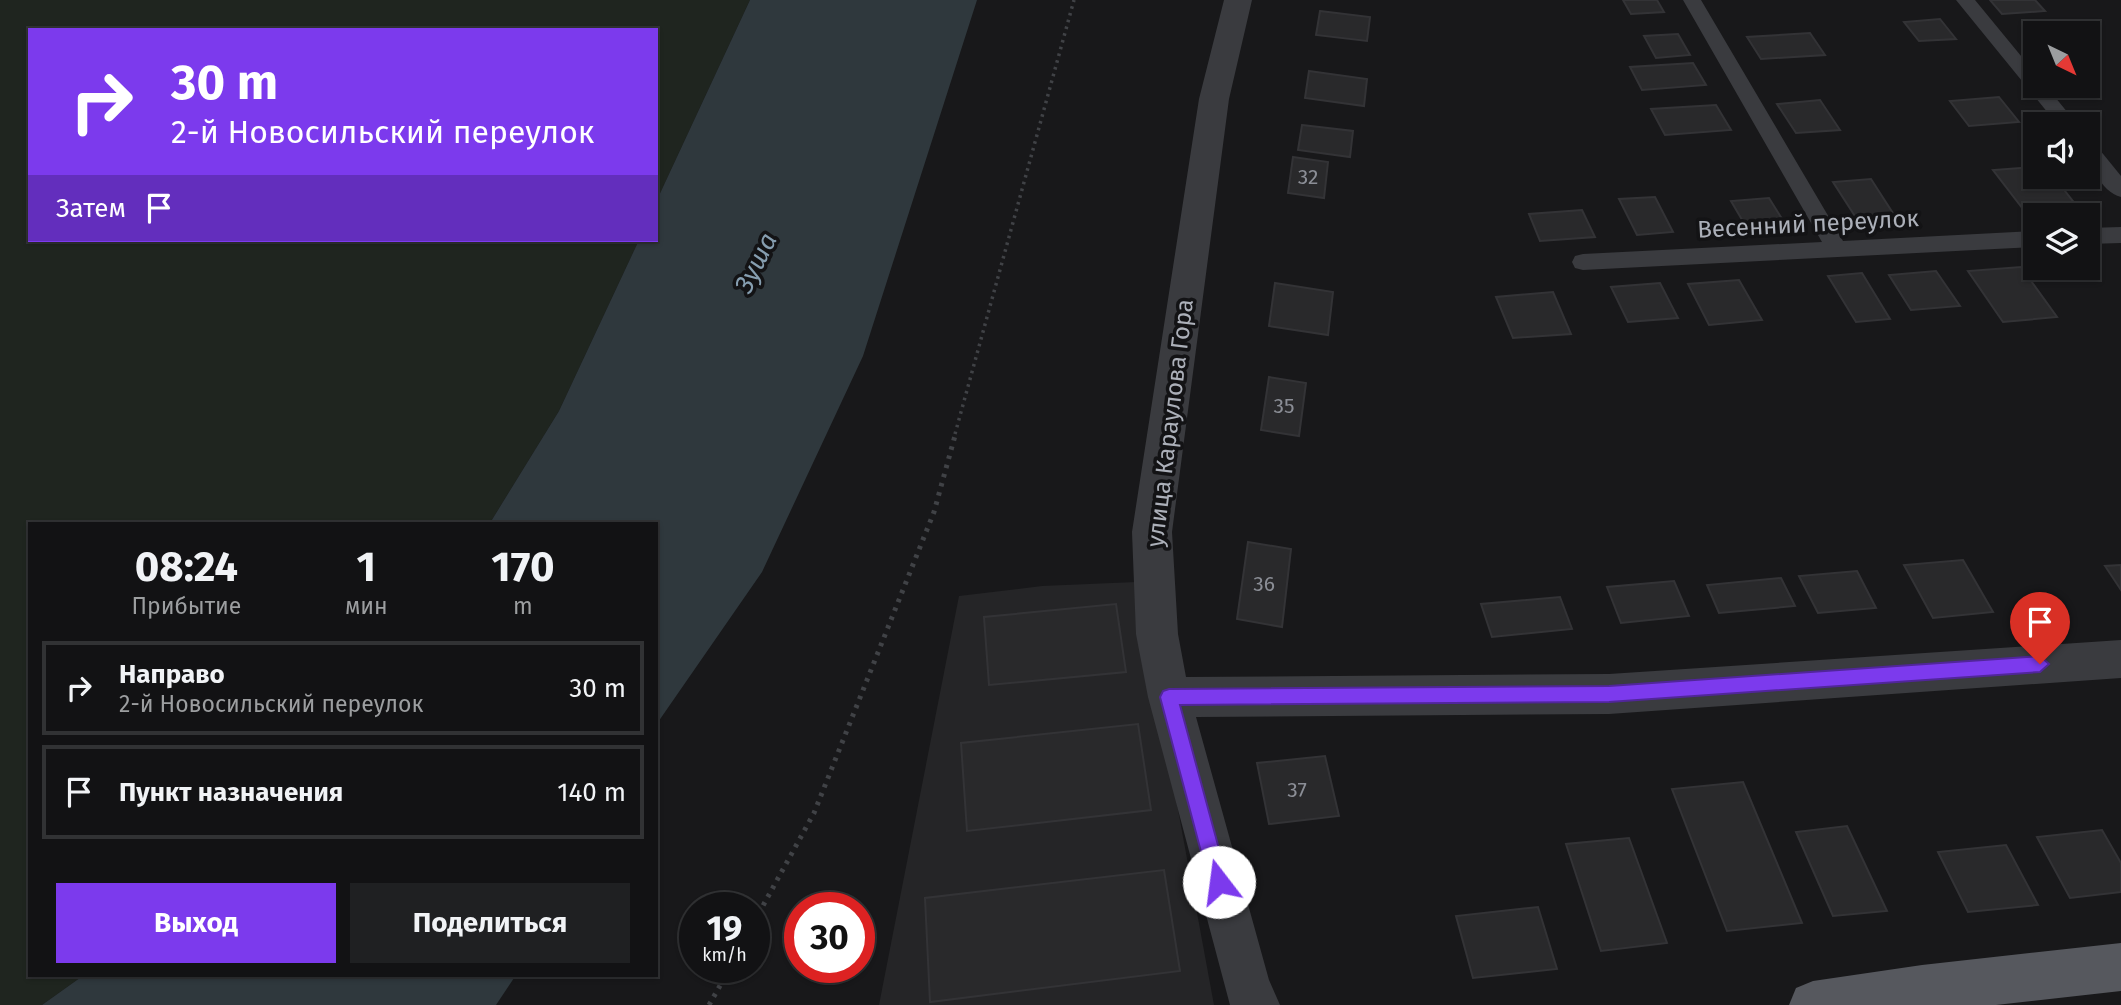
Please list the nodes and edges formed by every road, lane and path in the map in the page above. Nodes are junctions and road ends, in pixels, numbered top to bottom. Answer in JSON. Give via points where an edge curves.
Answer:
{"nodes":[{"id":1,"x":1074,"y":0,"type":"edge"},
{"id":2,"x":1238,"y":0,"type":"edge"},
{"id":3,"x":1692,"y":0,"type":"edge"},
{"id":4,"x":1965,"y":0,"type":"edge"},
{"id":5,"x":2023,"y":71,"type":"edge"},
{"id":6,"x":2045,"y":98,"type":"edge"},
{"id":7,"x":2057,"y":112,"type":"edge"},
{"id":8,"x":2100,"y":164,"type":"edge"},
{"id":9,"x":2121,"y":190,"type":"edge"},
{"id":10,"x":2121,"y":234,"type":"edge"},
{"id":11,"x":2100,"y":235,"type":"edge"},
{"id":12,"x":2023,"y":240,"type":"edge"},
{"id":13,"x":1837,"y":249,"type":"junction"},
{"id":14,"x":1583,"y":262,"type":"dead end"},
{"id":15,"x":2121,"y":659,"type":"edge"},
{"id":16,"x":1169,"y":697,"type":"junction"},
{"id":17,"x":770,"y":893,"type":"edge"},
{"id":18,"x":2121,"y":967,"type":"edge"},
{"id":19,"x":721,"y":983,"type":"edge"},
{"id":20,"x":1925,"y":997,"type":"edge"},
{"id":21,"x":709,"y":1005,"type":"edge"},
{"id":22,"x":1256,"y":1005,"type":"edge"},
{"id":23,"x":1813,"y":1005,"type":"edge"}],
"edges":[{"from":1,"to":17,"type":"path","via":[[934,512],[814,813]]},
{"from":2,"to":16,"type":"street","name":"улица Караулова Гора","via":[[1214,99],[1152,532],[1157,634]]},
{"from":3,"to":13,"type":"lane"},
{"from":4,"to":5,"type":"lane"},
{"from":6,"to":7,"type":"lane"},
{"from":8,"to":9,"type":"lane"},
{"from":10,"to":11,"type":"lane"},
{"from":12,"to":13,"type":"lane","name":"Весенний переулок"},
{"from":13,"to":14,"type":"lane","name":"Весенний переулок"},
{"from":15,"to":16,"type":"street","via":[[1609,694]]},
{"from":16,"to":22,"type":"street","name":"улица Караулова Гора","via":[[1247,988]]},
{"from":18,"to":20,"type":"main road"},
{"from":19,"to":21,"type":"path"},
{"from":20,"to":23,"type":"main road"}]}
